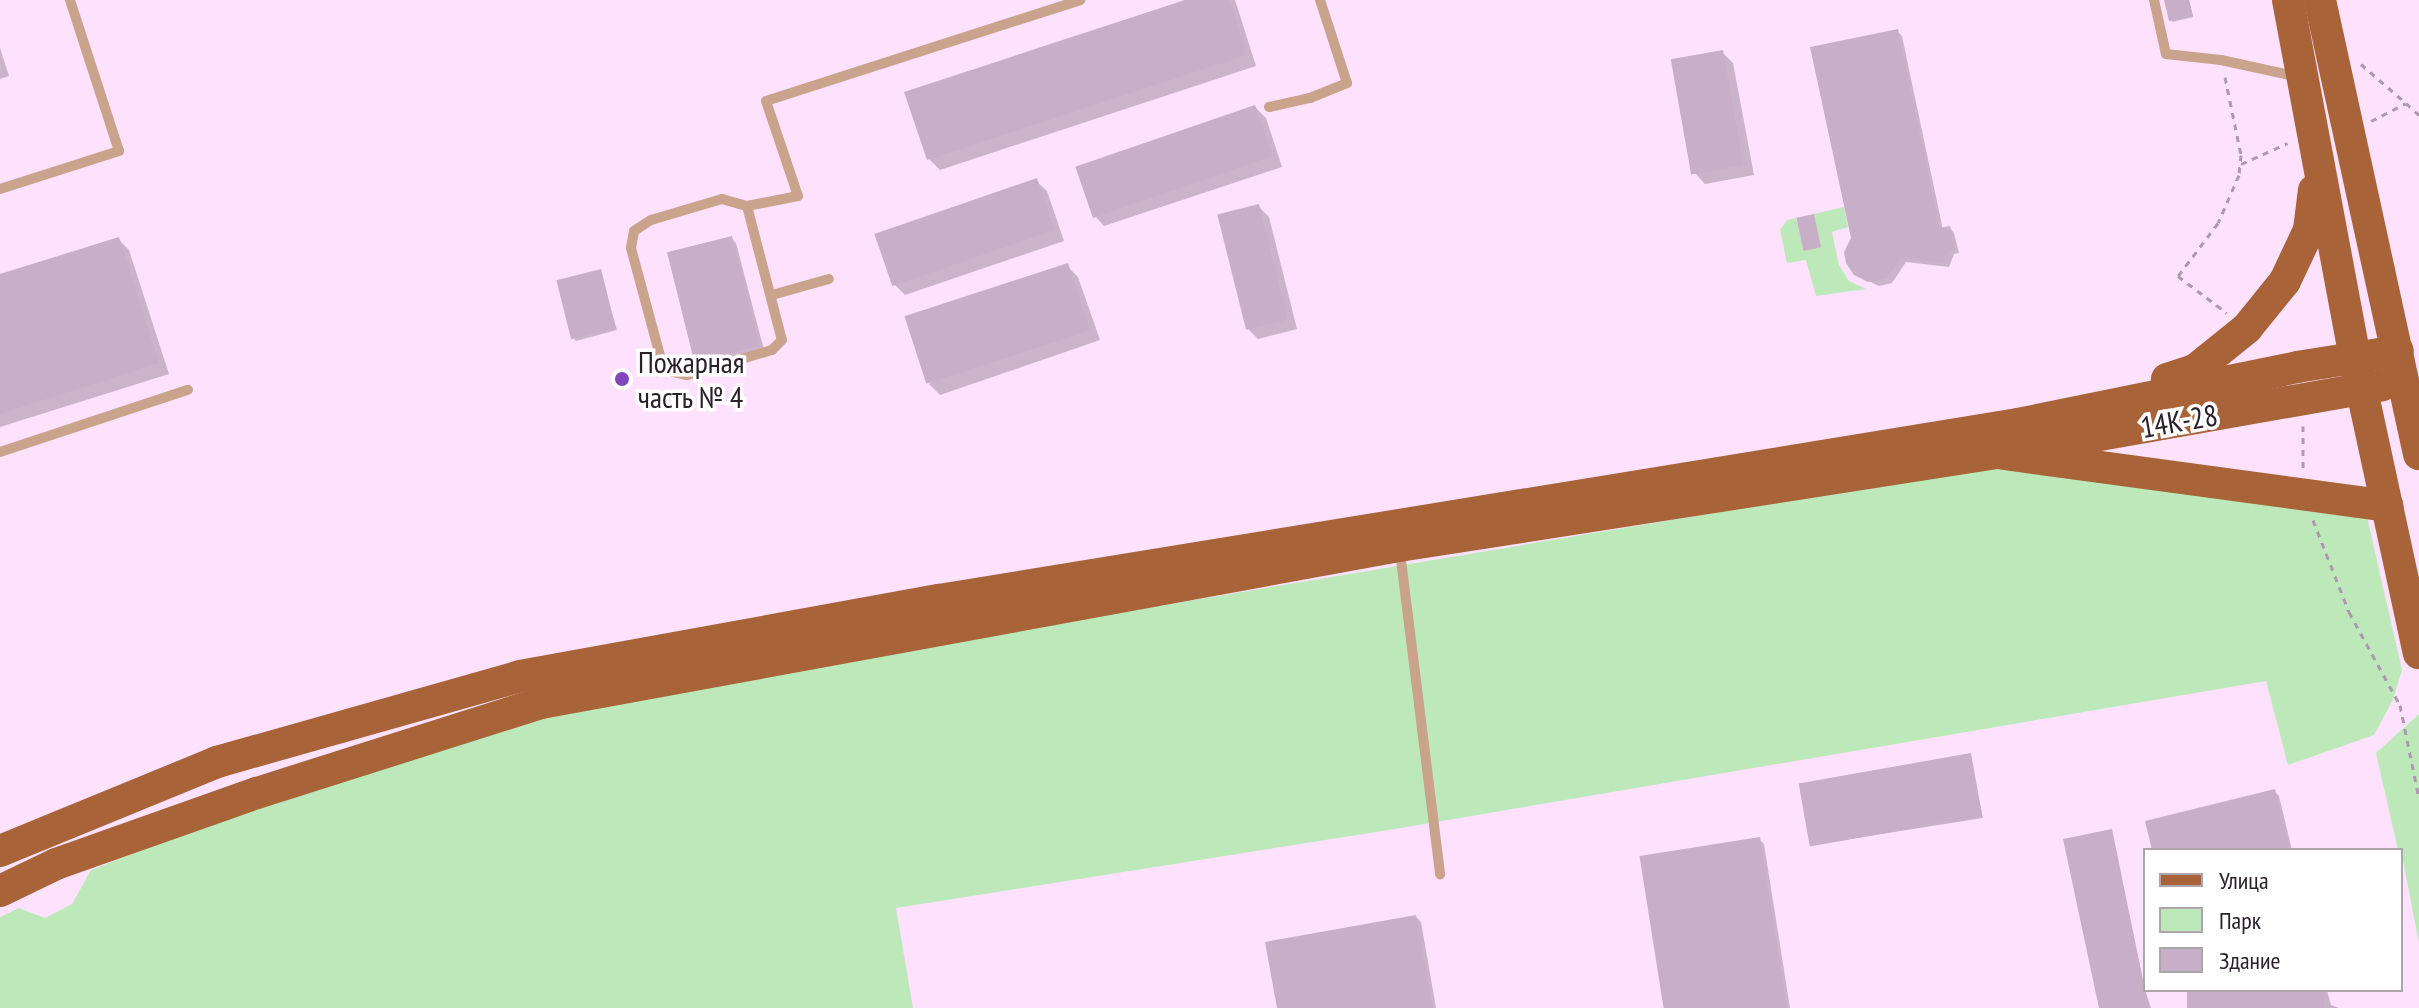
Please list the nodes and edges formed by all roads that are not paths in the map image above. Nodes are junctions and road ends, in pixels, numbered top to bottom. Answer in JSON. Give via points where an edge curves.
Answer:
{"nodes":[{"id":1,"x":70,"y":0,"type":"edge"},
{"id":2,"x":1080,"y":0,"type":"edge"},
{"id":3,"x":1320,"y":0,"type":"edge"},
{"id":4,"x":2154,"y":0,"type":"edge"},
{"id":5,"x":2288,"y":0,"type":"edge"},
{"id":6,"x":2320,"y":0,"type":"edge"},
{"id":7,"x":2304,"y":78,"type":"junction"},
{"id":8,"x":1269,"y":107,"type":"dead end"},
{"id":9,"x":2317,"y":165,"type":"junction"},
{"id":10,"x":0,"y":189,"type":"edge"},
{"id":11,"x":747,"y":206,"type":"junction"},
{"id":12,"x":829,"y":279,"type":"dead end"},
{"id":13,"x":772,"y":295,"type":"junction"},
{"id":14,"x":2408,"y":365,"type":"edge"},
{"id":15,"x":2358,"y":373,"type":"junction"},
{"id":16,"x":188,"y":390,"type":"dead end"},
{"id":17,"x":2018,"y":424,"type":"junction"},
{"id":18,"x":0,"y":452,"type":"edge"},
{"id":19,"x":1997,"y":453,"type":"junction"},
{"id":20,"x":2419,"y":454,"type":"edge"},
{"id":21,"x":2387,"y":506,"type":"junction"},
{"id":22,"x":1399,"y":546,"type":"junction"},
{"id":23,"x":2419,"y":653,"type":"edge"},
{"id":24,"x":0,"y":851,"type":"edge"},
{"id":25,"x":1440,"y":875,"type":"dead end"},
{"id":26,"x":0,"y":891,"type":"edge"}],
"edges":[{"from":1,"to":10,"type":"lane","via":[[119,151]]},
{"from":2,"to":11,"type":"lane","via":[[766,101],[798,196]]},
{"from":3,"to":8,"type":"lane","via":[[1347,83]]},
{"from":4,"to":7,"type":"lane","via":[[2166,54]]},
{"from":5,"to":7,"type":"main road"},
{"from":6,"to":14,"type":"main road"},
{"from":7,"to":9,"type":"main road"},
{"from":9,"to":15,"type":"main road"},
{"from":9,"to":17,"type":"main road","via":[[2309,230],[2285,281],[2247,328],[2195,370]]},
{"from":11,"to":13,"type":"lane"},
{"from":11,"to":13,"type":"lane","via":[[722,199],[651,220],[634,231],[631,248],[662,363],[687,375],[772,350],[782,340]]},
{"from":12,"to":13,"type":"lane"},
{"from":14,"to":15,"type":"main road","number":"14К-28"},
{"from":14,"to":20,"type":"main road"},
{"from":15,"to":17,"type":"main road","number":"14К-28"},
{"from":15,"to":19,"type":"main road","name":"14К-28","via":[[2303,399]]},
{"from":15,"to":21,"type":"main road"},
{"from":16,"to":18,"type":"lane"},
{"from":17,"to":24,"type":"main road","number":"14К-28","via":[[939,600],[520,676],[217,762]]},
{"from":19,"to":21,"type":"main road"},
{"from":19,"to":22,"type":"main road","name":"14К-28"},
{"from":21,"to":23,"type":"main road"},
{"from":22,"to":25,"type":"lane"},
{"from":22,"to":26,"type":"main road","name":"14К-28","via":[[541,703],[243,798],[56,864]]}]}
